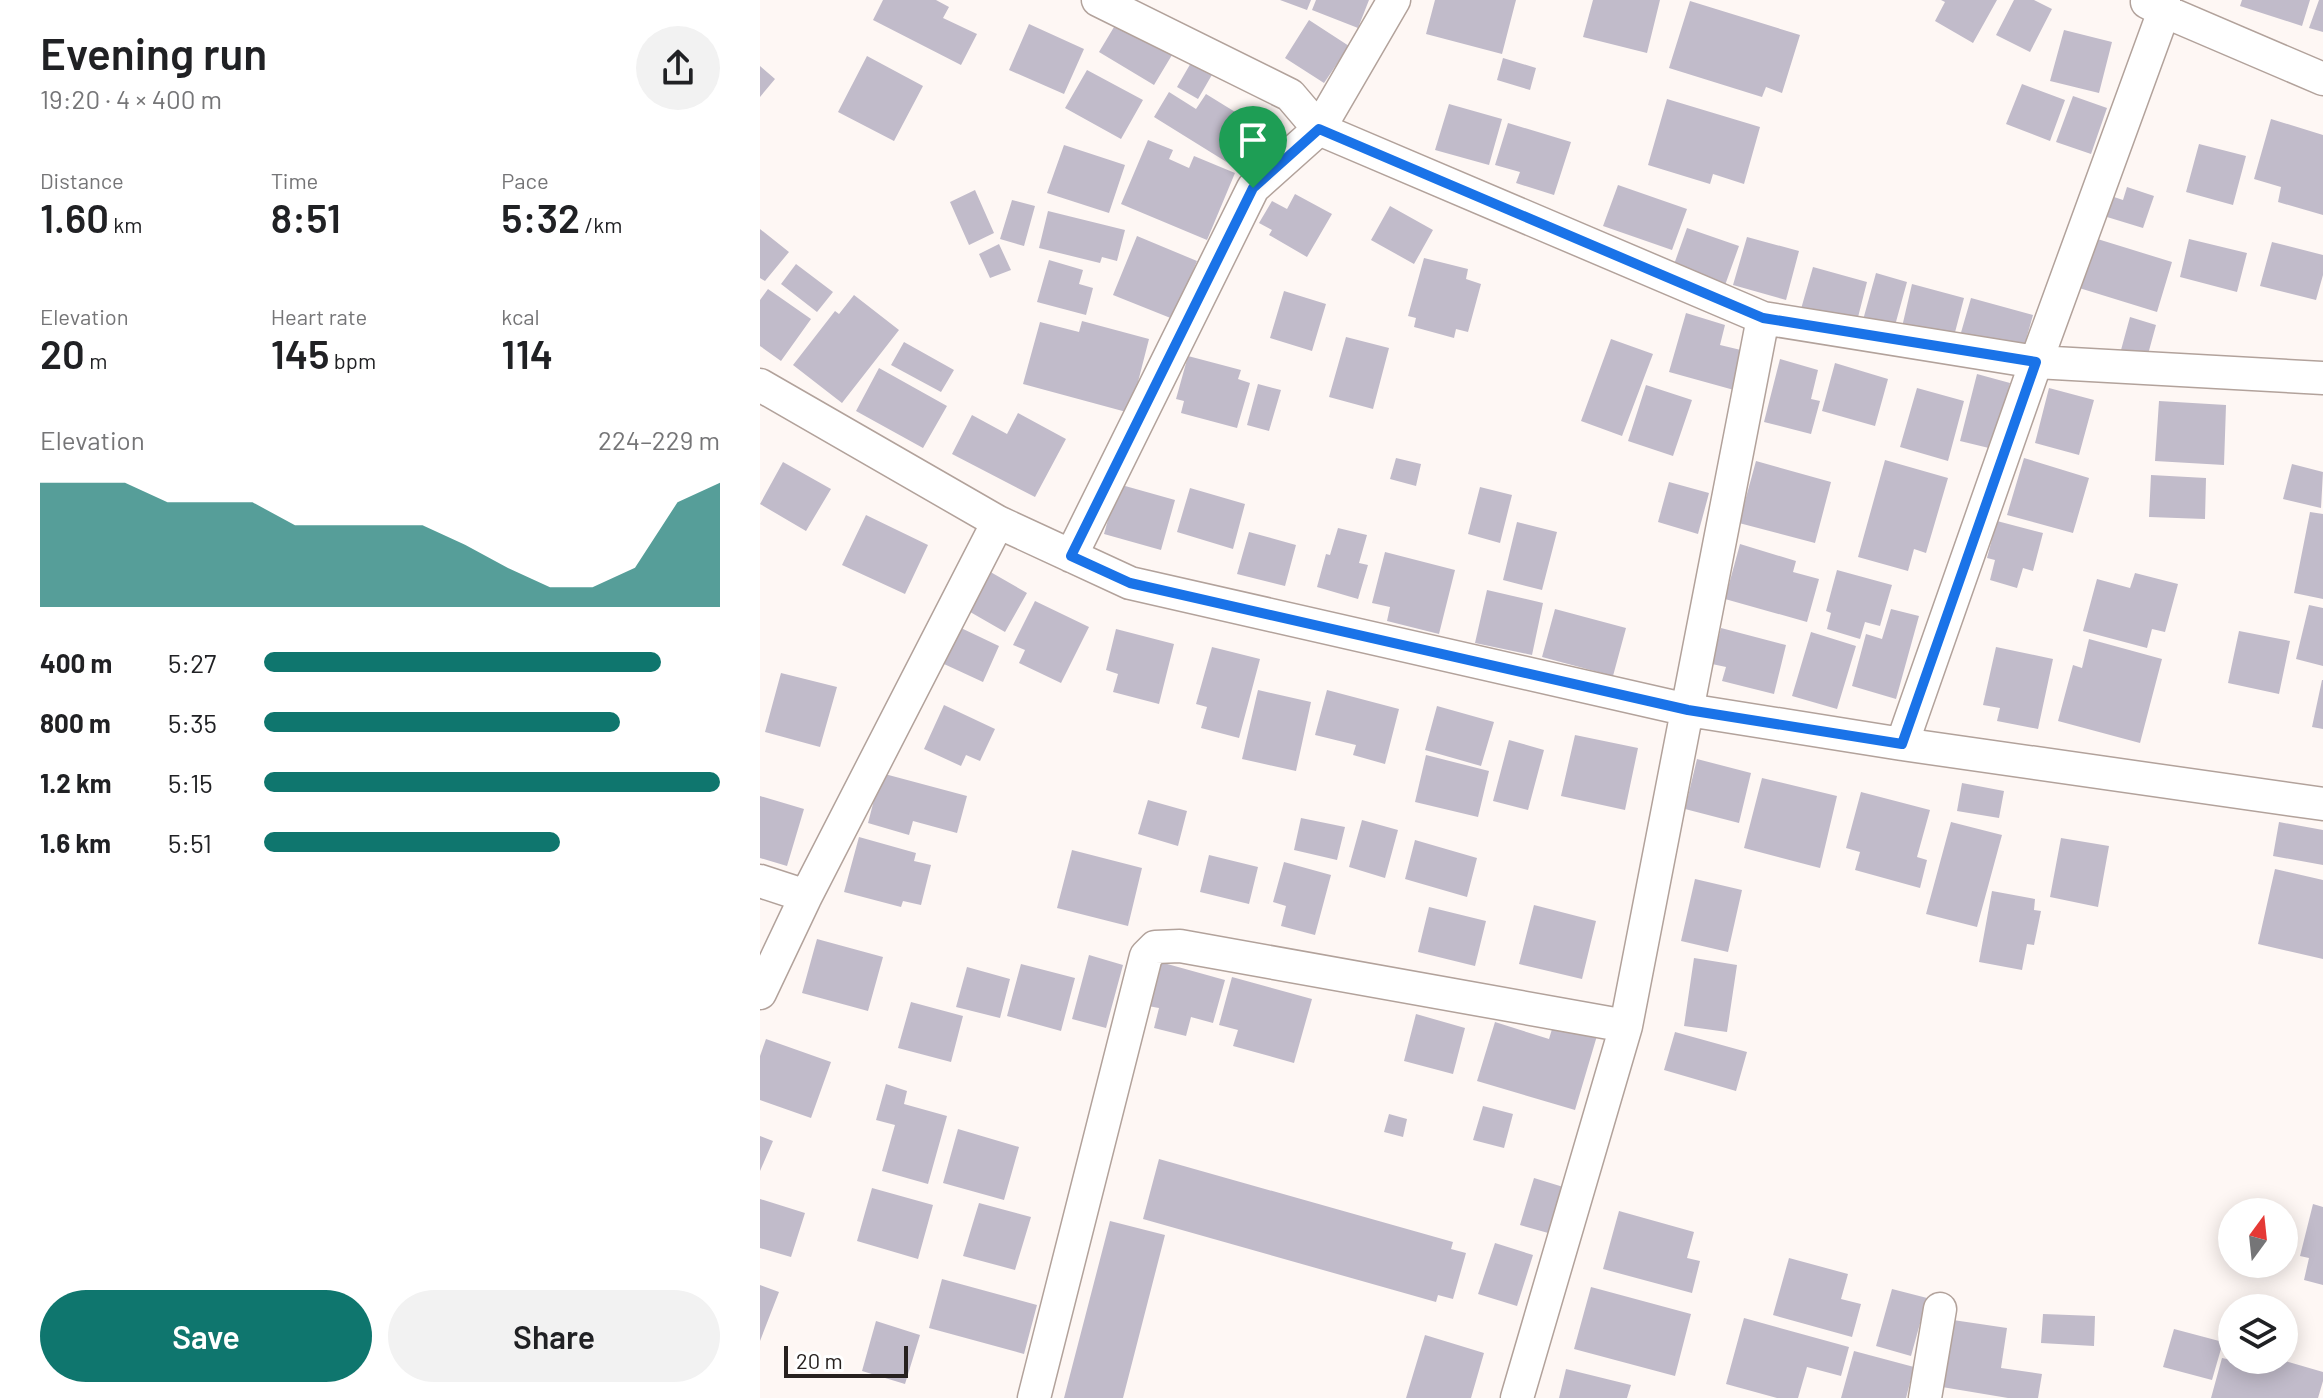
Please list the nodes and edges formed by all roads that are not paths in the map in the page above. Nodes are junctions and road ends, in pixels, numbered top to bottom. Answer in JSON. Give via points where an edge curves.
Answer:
{"nodes":[{"id":1,"x":1098,"y":0,"type":"edge"},
{"id":2,"x":1394,"y":0,"type":"edge"},
{"id":3,"x":2157,"y":4,"type":"edge"},
{"id":4,"x":2323,"y":79,"type":"edge"},
{"id":5,"x":1319,"y":129,"type":"junction"},
{"id":6,"x":1763,"y":318,"type":"junction"},
{"id":7,"x":2036,"y":362,"type":"junction"},
{"id":8,"x":2323,"y":378,"type":"edge"},
{"id":9,"x":760,"y":385,"type":"edge"},
{"id":10,"x":998,"y":522,"type":"junction"},
{"id":11,"x":1071,"y":556,"type":"junction"},
{"id":12,"x":1688,"y":710,"type":"junction"},
{"id":13,"x":1902,"y":744,"type":"junction"},
{"id":14,"x":2323,"y":804,"type":"edge"},
{"id":15,"x":760,"y":881,"type":"edge"},
{"id":16,"x":806,"y":896,"type":"junction"},
{"id":17,"x":760,"y":993,"type":"edge"},
{"id":18,"x":1626,"y":1026,"type":"junction"},
{"id":19,"x":1940,"y":1309,"type":"dead end"},
{"id":20,"x":1034,"y":1398,"type":"edge"},
{"id":21,"x":1517,"y":1398,"type":"edge"},
{"id":22,"x":1925,"y":1398,"type":"edge"}],
"edges":[{"from":1,"to":5,"type":"street","via":[[1290,95]]},
{"from":2,"to":5,"type":"street"},
{"from":3,"to":4,"type":"street"},
{"from":3,"to":7,"type":"street"},
{"from":5,"to":6,"type":"street"},
{"from":5,"to":11,"type":"street","via":[[1253,188]]},
{"from":6,"to":7,"type":"street"},
{"from":6,"to":12,"type":"street"},
{"from":7,"to":8,"type":"street"},
{"from":7,"to":13,"type":"street"},
{"from":9,"to":10,"type":"street"},
{"from":10,"to":11,"type":"street"},
{"from":10,"to":16,"type":"street"},
{"from":11,"to":12,"type":"street","via":[[1130,583]]},
{"from":12,"to":13,"type":"street"},
{"from":12,"to":18,"type":"street"},
{"from":13,"to":14,"type":"street"},
{"from":15,"to":16,"type":"street"},
{"from":16,"to":17,"type":"street"},
{"from":18,"to":20,"type":"street","via":[[1180,946],[1155,947],[1146,956]]},
{"from":18,"to":21,"type":"street"},
{"from":19,"to":22,"type":"street"}]}
